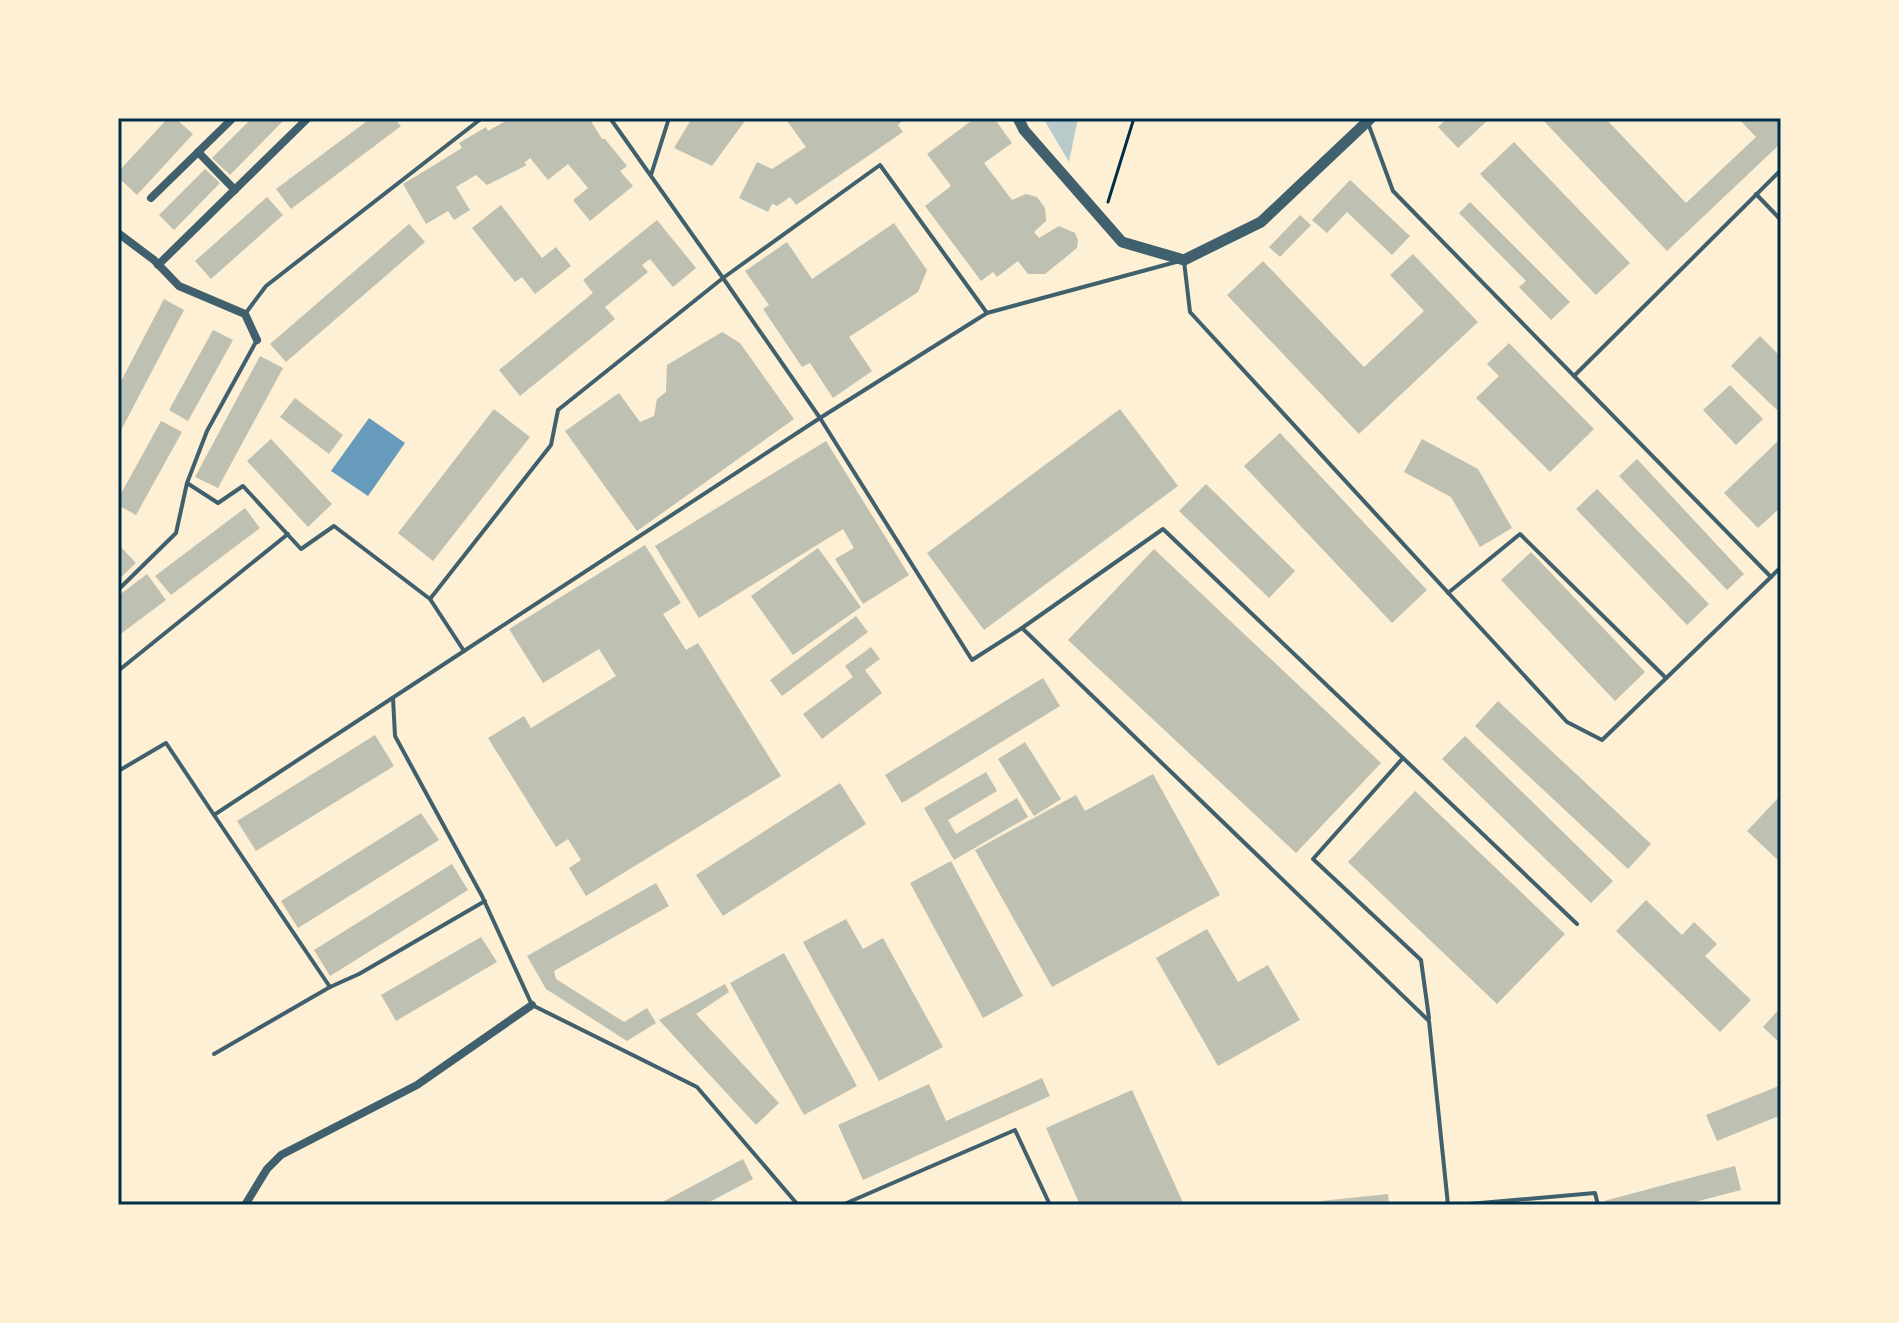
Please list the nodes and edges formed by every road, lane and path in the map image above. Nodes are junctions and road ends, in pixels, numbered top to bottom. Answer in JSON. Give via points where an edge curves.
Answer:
{"nodes":[{"id":1,"x":233,"y":118,"type":"edge"},
{"id":2,"x":308,"y":118,"type":"edge"},
{"id":3,"x":482,"y":118,"type":"edge"},
{"id":4,"x":610,"y":118,"type":"edge"},
{"id":5,"x":669,"y":118,"type":"edge"},
{"id":6,"x":1018,"y":118,"type":"edge"},
{"id":7,"x":1134,"y":118,"type":"edge"},
{"id":8,"x":1368,"y":119,"type":"edge"},
{"id":9,"x":198,"y":152,"type":"junction"},
{"id":10,"x":1781,"y":170,"type":"edge"},
{"id":11,"x":651,"y":175,"type":"junction"},
{"id":12,"x":235,"y":190,"type":"junction"},
{"id":13,"x":1756,"y":194,"type":"junction"},
{"id":14,"x":151,"y":198,"type":"dead end"},
{"id":15,"x":1102,"y":219,"type":"junction"},
{"id":16,"x":1781,"y":220,"type":"edge"},
{"id":17,"x":118,"y":233,"type":"edge"},
{"id":18,"x":1184,"y":260,"type":"junction"},
{"id":19,"x":158,"y":265,"type":"junction"},
{"id":20,"x":723,"y":278,"type":"junction"},
{"id":21,"x":987,"y":313,"type":"junction"},
{"id":22,"x":245,"y":314,"type":"junction"},
{"id":23,"x":257,"y":340,"type":"joint"},
{"id":24,"x":1574,"y":376,"type":"junction"},
{"id":25,"x":820,"y":418,"type":"junction"},
{"id":26,"x":187,"y":483,"type":"junction"},
{"id":27,"x":288,"y":534,"type":"junction"},
{"id":28,"x":1781,"y":567,"type":"edge"},
{"id":29,"x":1771,"y":577,"type":"junction"},
{"id":30,"x":118,"y":590,"type":"edge"},
{"id":31,"x":1448,"y":593,"type":"junction"},
{"id":32,"x":430,"y":599,"type":"junction"},
{"id":33,"x":1022,"y":628,"type":"junction"},
{"id":34,"x":464,"y":651,"type":"junction"},
{"id":35,"x":118,"y":671,"type":"edge"},
{"id":36,"x":1666,"y":678,"type":"junction"},
{"id":37,"x":393,"y":698,"type":"junction"},
{"id":38,"x":1403,"y":758,"type":"junction"},
{"id":39,"x":118,"y":768,"type":"edge"},
{"id":40,"x":214,"y":815,"type":"junction"},
{"id":41,"x":485,"y":901,"type":"junction"},
{"id":42,"x":1577,"y":924,"type":"dead end"},
{"id":43,"x":330,"y":987,"type":"junction"},
{"id":44,"x":532,"y":1005,"type":"junction"},
{"id":45,"x":1429,"y":1021,"type":"junction"},
{"id":46,"x":214,"y":1054,"type":"dead end"},
{"id":47,"x":245,"y":1205,"type":"edge"},
{"id":48,"x":798,"y":1205,"type":"edge"},
{"id":49,"x":842,"y":1205,"type":"edge"},
{"id":50,"x":1050,"y":1205,"type":"edge"},
{"id":51,"x":1448,"y":1205,"type":"edge"},
{"id":52,"x":1457,"y":1205,"type":"edge"},
{"id":53,"x":1598,"y":1205,"type":"edge"}],
"edges":[{"from":1,"to":9,"type":"street"},
{"from":2,"to":12,"type":"street"},
{"from":3,"to":22,"type":"lane","via":[[266,286]]},
{"from":4,"to":11,"type":"lane"},
{"from":5,"to":11,"type":"lane"},
{"from":6,"to":15,"type":"street"},
{"from":7,"to":15,"type":"path"},
{"from":8,"to":18,"type":"street","via":[[1261,222]]},
{"from":8,"to":24,"type":"lane","via":[[1393,191]]},
{"from":9,"to":12,"type":"street"},
{"from":9,"to":14,"type":"street"},
{"from":10,"to":13,"type":"lane"},
{"from":11,"to":20,"type":"lane"},
{"from":12,"to":19,"type":"street"},
{"from":13,"to":16,"type":"lane"},
{"from":13,"to":24,"type":"lane"},
{"from":15,"to":18,"type":"street","via":[[1122,242]]},
{"from":17,"to":19,"type":"street"},
{"from":18,"to":21,"type":"lane"},
{"from":18,"to":31,"type":"lane","via":[[1190,312]]},
{"from":19,"to":22,"type":"street","via":[[179,286]]},
{"from":20,"to":21,"type":"lane","via":[[880,165]]},
{"from":20,"to":25,"type":"lane"},
{"from":20,"to":32,"type":"lane","via":[[558,410],[551,445]]},
{"from":21,"to":25,"type":"lane"},
{"from":22,"to":23,"type":"street"},
{"from":23,"to":26,"type":"lane","via":[[207,431]]},
{"from":24,"to":29,"type":"lane"},
{"from":25,"to":33,"type":"lane","via":[[972,660]]},
{"from":25,"to":34,"type":"lane"},
{"from":26,"to":27,"type":"lane","via":[[218,503],[243,486]]},
{"from":26,"to":30,"type":"lane","via":[[176,533]]},
{"from":27,"to":32,"type":"lane","via":[[301,549],[334,526]]},
{"from":27,"to":35,"type":"lane"},
{"from":28,"to":29,"type":"lane"},
{"from":29,"to":36,"type":"lane"},
{"from":31,"to":36,"type":"lane","via":[[1520,534]]},
{"from":31,"to":36,"type":"lane","via":[[1567,722],[1602,740]]},
{"from":32,"to":34,"type":"lane"},
{"from":33,"to":38,"type":"lane","via":[[1163,529]]},
{"from":33,"to":45,"type":"lane"},
{"from":34,"to":37,"type":"lane"},
{"from":37,"to":40,"type":"lane"},
{"from":37,"to":41,"type":"lane","via":[[395,736]]},
{"from":38,"to":42,"type":"lane"},
{"from":38,"to":45,"type":"lane","via":[[1313,859],[1421,960]]},
{"from":39,"to":40,"type":"lane","via":[[166,743]]},
{"from":40,"to":43,"type":"lane"},
{"from":41,"to":43,"type":"lane"},
{"from":41,"to":44,"type":"lane"},
{"from":43,"to":46,"type":"lane"},
{"from":44,"to":47,"type":"street","via":[[417,1085],[281,1155]]},
{"from":44,"to":48,"type":"lane","via":[[697,1087]]},
{"from":45,"to":51,"type":"lane"},
{"from":49,"to":50,"type":"lane","via":[[1015,1130]]},
{"from":52,"to":53,"type":"lane","via":[[1595,1193]]}]}
